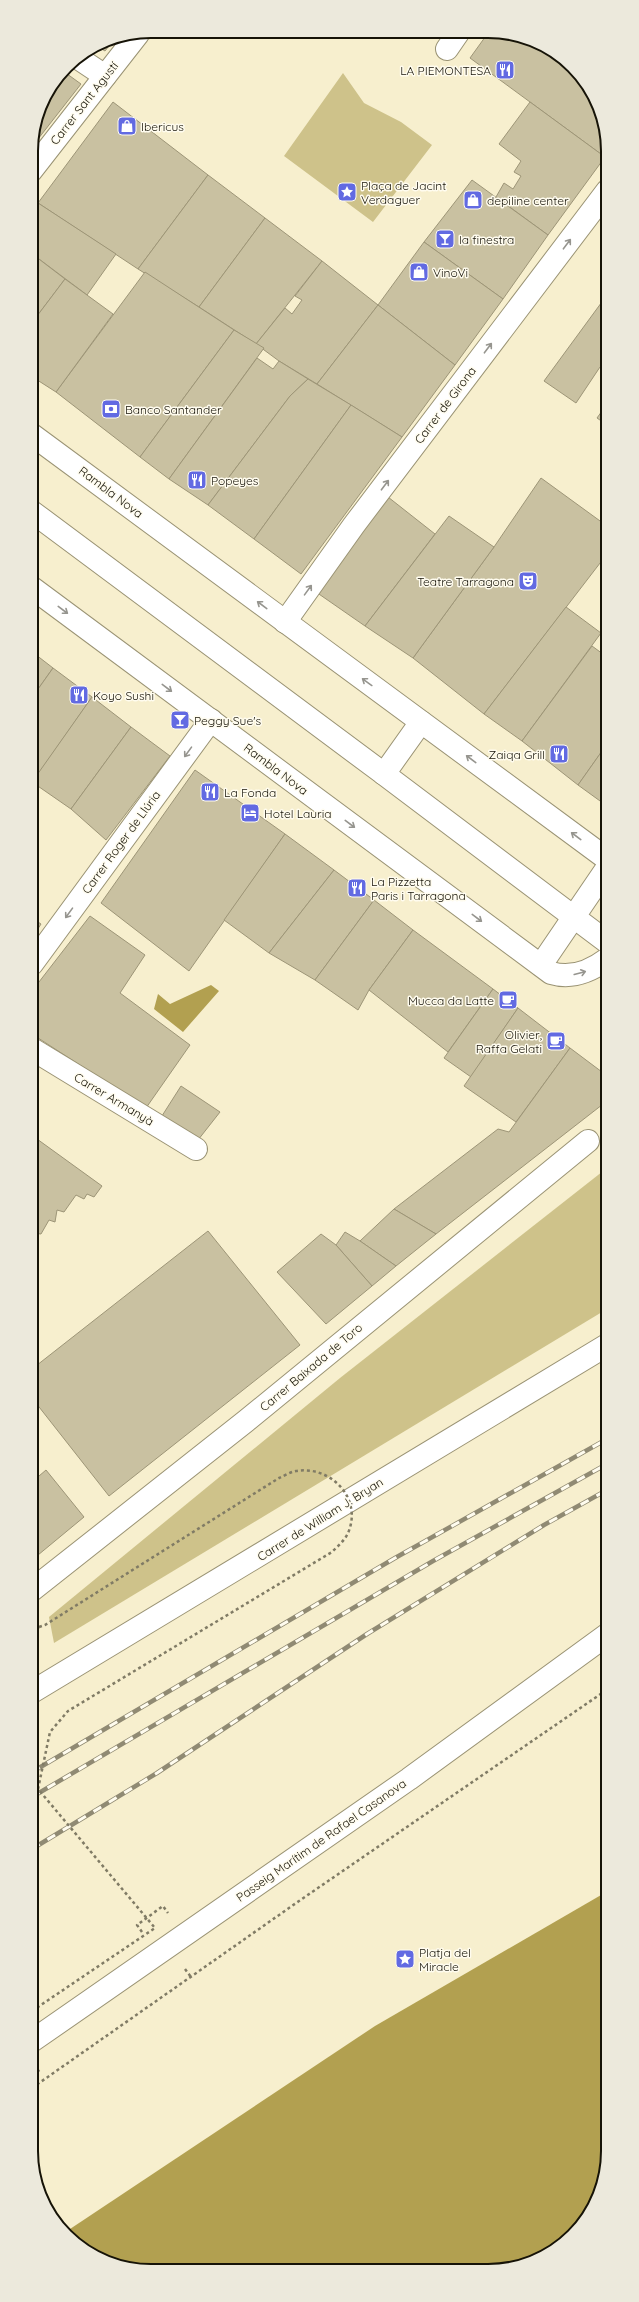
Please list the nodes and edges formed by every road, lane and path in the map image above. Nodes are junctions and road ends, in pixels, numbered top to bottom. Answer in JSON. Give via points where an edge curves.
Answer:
{"nodes":[{"id":1,"x":134,"y":39,"type":"edge"},
{"id":2,"x":83,"y":61,"type":"edge"},
{"id":3,"x":105,"y":76,"type":"junction"},
{"id":4,"x":38,"y":163,"type":"edge"},
{"id":5,"x":601,"y":199,"type":"edge"},
{"id":6,"x":38,"y":439,"type":"edge"},
{"id":7,"x":38,"y":516,"type":"edge"},
{"id":8,"x":38,"y":592,"type":"edge"},
{"id":9,"x":285,"y":622,"type":"junction"},
{"id":10,"x":211,"y":720,"type":"junction"},
{"id":11,"x":422,"y":722,"type":"junction"},
{"id":12,"x":384,"y":774,"type":"junction"},
{"id":13,"x":601,"y":855,"type":"edge"},
{"id":14,"x":601,"y":877,"type":"edge"},
{"id":15,"x":574,"y":917,"type":"junction"},
{"id":16,"x":601,"y":937,"type":"edge"},
{"id":17,"x":38,"y":956,"type":"edge"},
{"id":18,"x":601,"y":964,"type":"edge"},
{"id":19,"x":541,"y":965,"type":"junction"},
{"id":20,"x":38,"y":1053,"type":"edge"},
{"id":21,"x":588,"y":1140,"type":"dead end"},
{"id":22,"x":196,"y":1149,"type":"dead end"},
{"id":23,"x":601,"y":1348,"type":"edge"},
{"id":24,"x":38,"y":1585,"type":"edge"},
{"id":25,"x":39,"y":1626,"type":"edge"},
{"id":26,"x":601,"y":1639,"type":"edge"},
{"id":27,"x":38,"y":1688,"type":"edge"},
{"id":28,"x":601,"y":1694,"type":"edge"},
{"id":29,"x":38,"y":1788,"type":"joint"},
{"id":30,"x":163,"y":1906,"type":"dead end"},
{"id":31,"x":148,"y":1917,"type":"junction"},
{"id":32,"x":137,"y":1925,"type":"dead end"},
{"id":33,"x":38,"y":2007,"type":"edge"},
{"id":34,"x":38,"y":2037,"type":"edge"},
{"id":35,"x":38,"y":2084,"type":"edge"}],
"edges":[{"from":1,"to":3,"type":"street","name":"Carrer Sant Agustí"},
{"from":2,"to":3,"type":"street"},
{"from":3,"to":4,"type":"street","name":"Carrer Sant Agustí"},
{"from":9,"to":5,"type":"street","name":"Carrer de Girona","one_way":true,"via":[[354,525]]},
{"from":9,"to":6,"type":"street","name":"Rambla Nova","one_way":true},
{"from":7,"to":12,"type":"street"},
{"from":8,"to":10,"type":"street","name":"Rambla Nova","one_way":true},
{"from":11,"to":9,"type":"street","name":"Rambla Nova","one_way":true},
{"from":10,"to":17,"type":"street","name":"Carrer Roger de Llúria","one_way":true},
{"from":10,"to":19,"type":"street","name":"Rambla Nova","one_way":true},
{"from":11,"to":12,"type":"street"},
{"from":13,"to":11,"type":"street","name":"Rambla Nova","one_way":true},
{"from":12,"to":15,"type":"street"},
{"from":14,"to":15,"type":"street"},
{"from":15,"to":16,"type":"street"},
{"from":15,"to":19,"type":"street"},
{"from":19,"to":18,"type":"street","name":"Rambla Nova","one_way":true,"via":[[551,973],[561,976],[594,969]]},
{"from":20,"to":22,"type":"street","name":"Carrer Armanyà"},
{"from":21,"to":24,"type":"street","name":"Carrer Baixada de Toro","via":[[246,1421]]},
{"from":23,"to":27,"type":"street","name":"Carrer de William J. Bryan"},
{"from":25,"to":29,"type":"path","bridge":true,"via":[[45,1625],[279,1478],[296,1471],[317,1472],[338,1482],[347,1493],[351,1506],[349,1532],[332,1552],[68,1711],[50,1732]]},
{"from":26,"to":34,"type":"street","name":"Passeig Marítim de Rafael Casanova","via":[[409,1779]]},
{"from":28,"to":35,"type":"path"},
{"from":29,"to":31,"type":"path","bridge":true},
{"from":30,"to":31,"type":"path"},
{"from":31,"to":32,"type":"path"},
{"from":31,"to":33,"type":"path","bridge":true,"via":[[155,1928]]}]}
